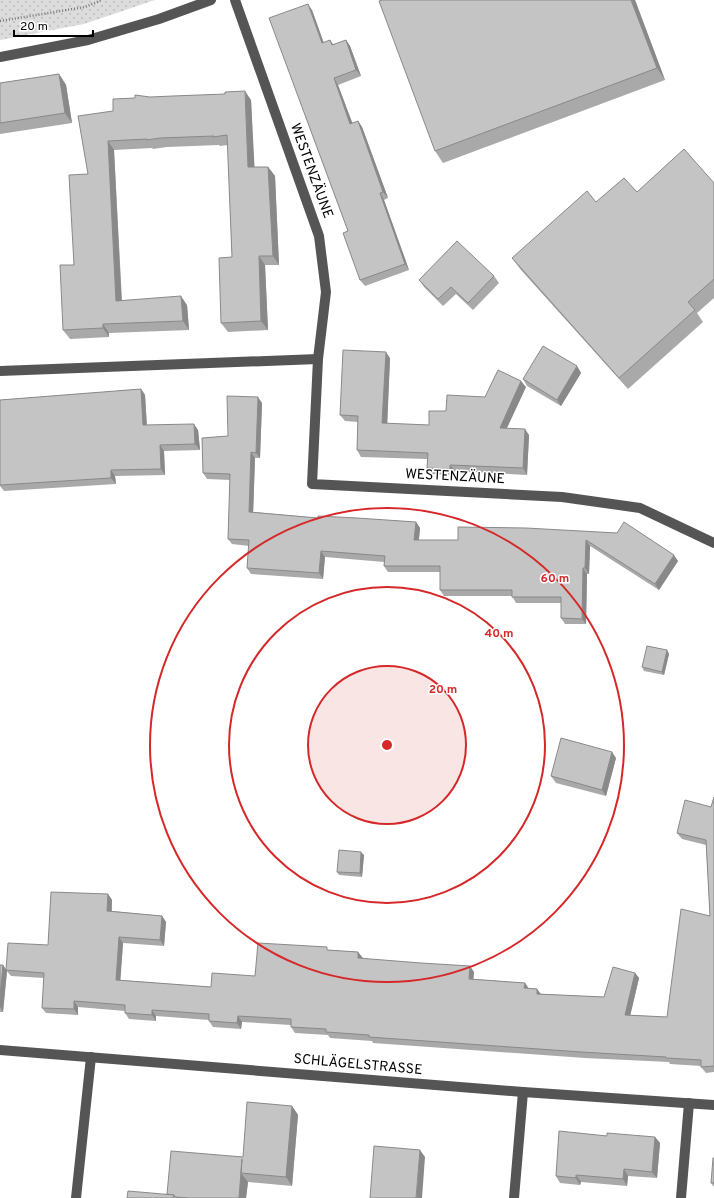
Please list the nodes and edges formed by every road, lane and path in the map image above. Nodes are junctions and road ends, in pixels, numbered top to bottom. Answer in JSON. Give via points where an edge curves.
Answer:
{"nodes":[{"id":1,"x":102,"y":0,"type":"edge"},
{"id":2,"x":211,"y":0,"type":"edge"},
{"id":3,"x":234,"y":0,"type":"edge"},
{"id":4,"x":0,"y":21,"type":"edge"},
{"id":5,"x":0,"y":57,"type":"edge"},
{"id":6,"x":318,"y":359,"type":"junction"},
{"id":7,"x":0,"y":371,"type":"edge"},
{"id":8,"x":714,"y":543,"type":"edge"},
{"id":9,"x":0,"y":1050,"type":"edge"},
{"id":10,"x":91,"y":1057,"type":"junction"},
{"id":11,"x":523,"y":1092,"type":"junction"},
{"id":12,"x":689,"y":1103,"type":"junction"},
{"id":13,"x":714,"y":1104,"type":"edge"},
{"id":14,"x":76,"y":1198,"type":"edge"},
{"id":15,"x":514,"y":1198,"type":"edge"},
{"id":16,"x":681,"y":1198,"type":"edge"}],
"edges":[{"from":1,"to":4,"type":"path","via":[[85,7]]},
{"from":2,"to":5,"type":"street","via":[[88,40]]},
{"from":3,"to":6,"type":"street","name":"WESTENZÄUNE","via":[[319,236],[326,292]]},
{"from":6,"to":7,"type":"street"},
{"from":6,"to":8,"type":"street","name":"WESTENZÄUNE","via":[[312,484],[562,496],[640,508]]},
{"from":9,"to":10,"type":"street","name":"SCHLÄGELSTRASSE"},
{"from":10,"to":11,"type":"street","name":"SCHLÄGELSTRASSE"},
{"from":10,"to":14,"type":"street"},
{"from":11,"to":12,"type":"street","name":"SCHLÄGELSTRASSE"},
{"from":11,"to":15,"type":"street"},
{"from":12,"to":13,"type":"street","name":"SCHLÄGELSTRASSE"},
{"from":12,"to":16,"type":"street"}]}
